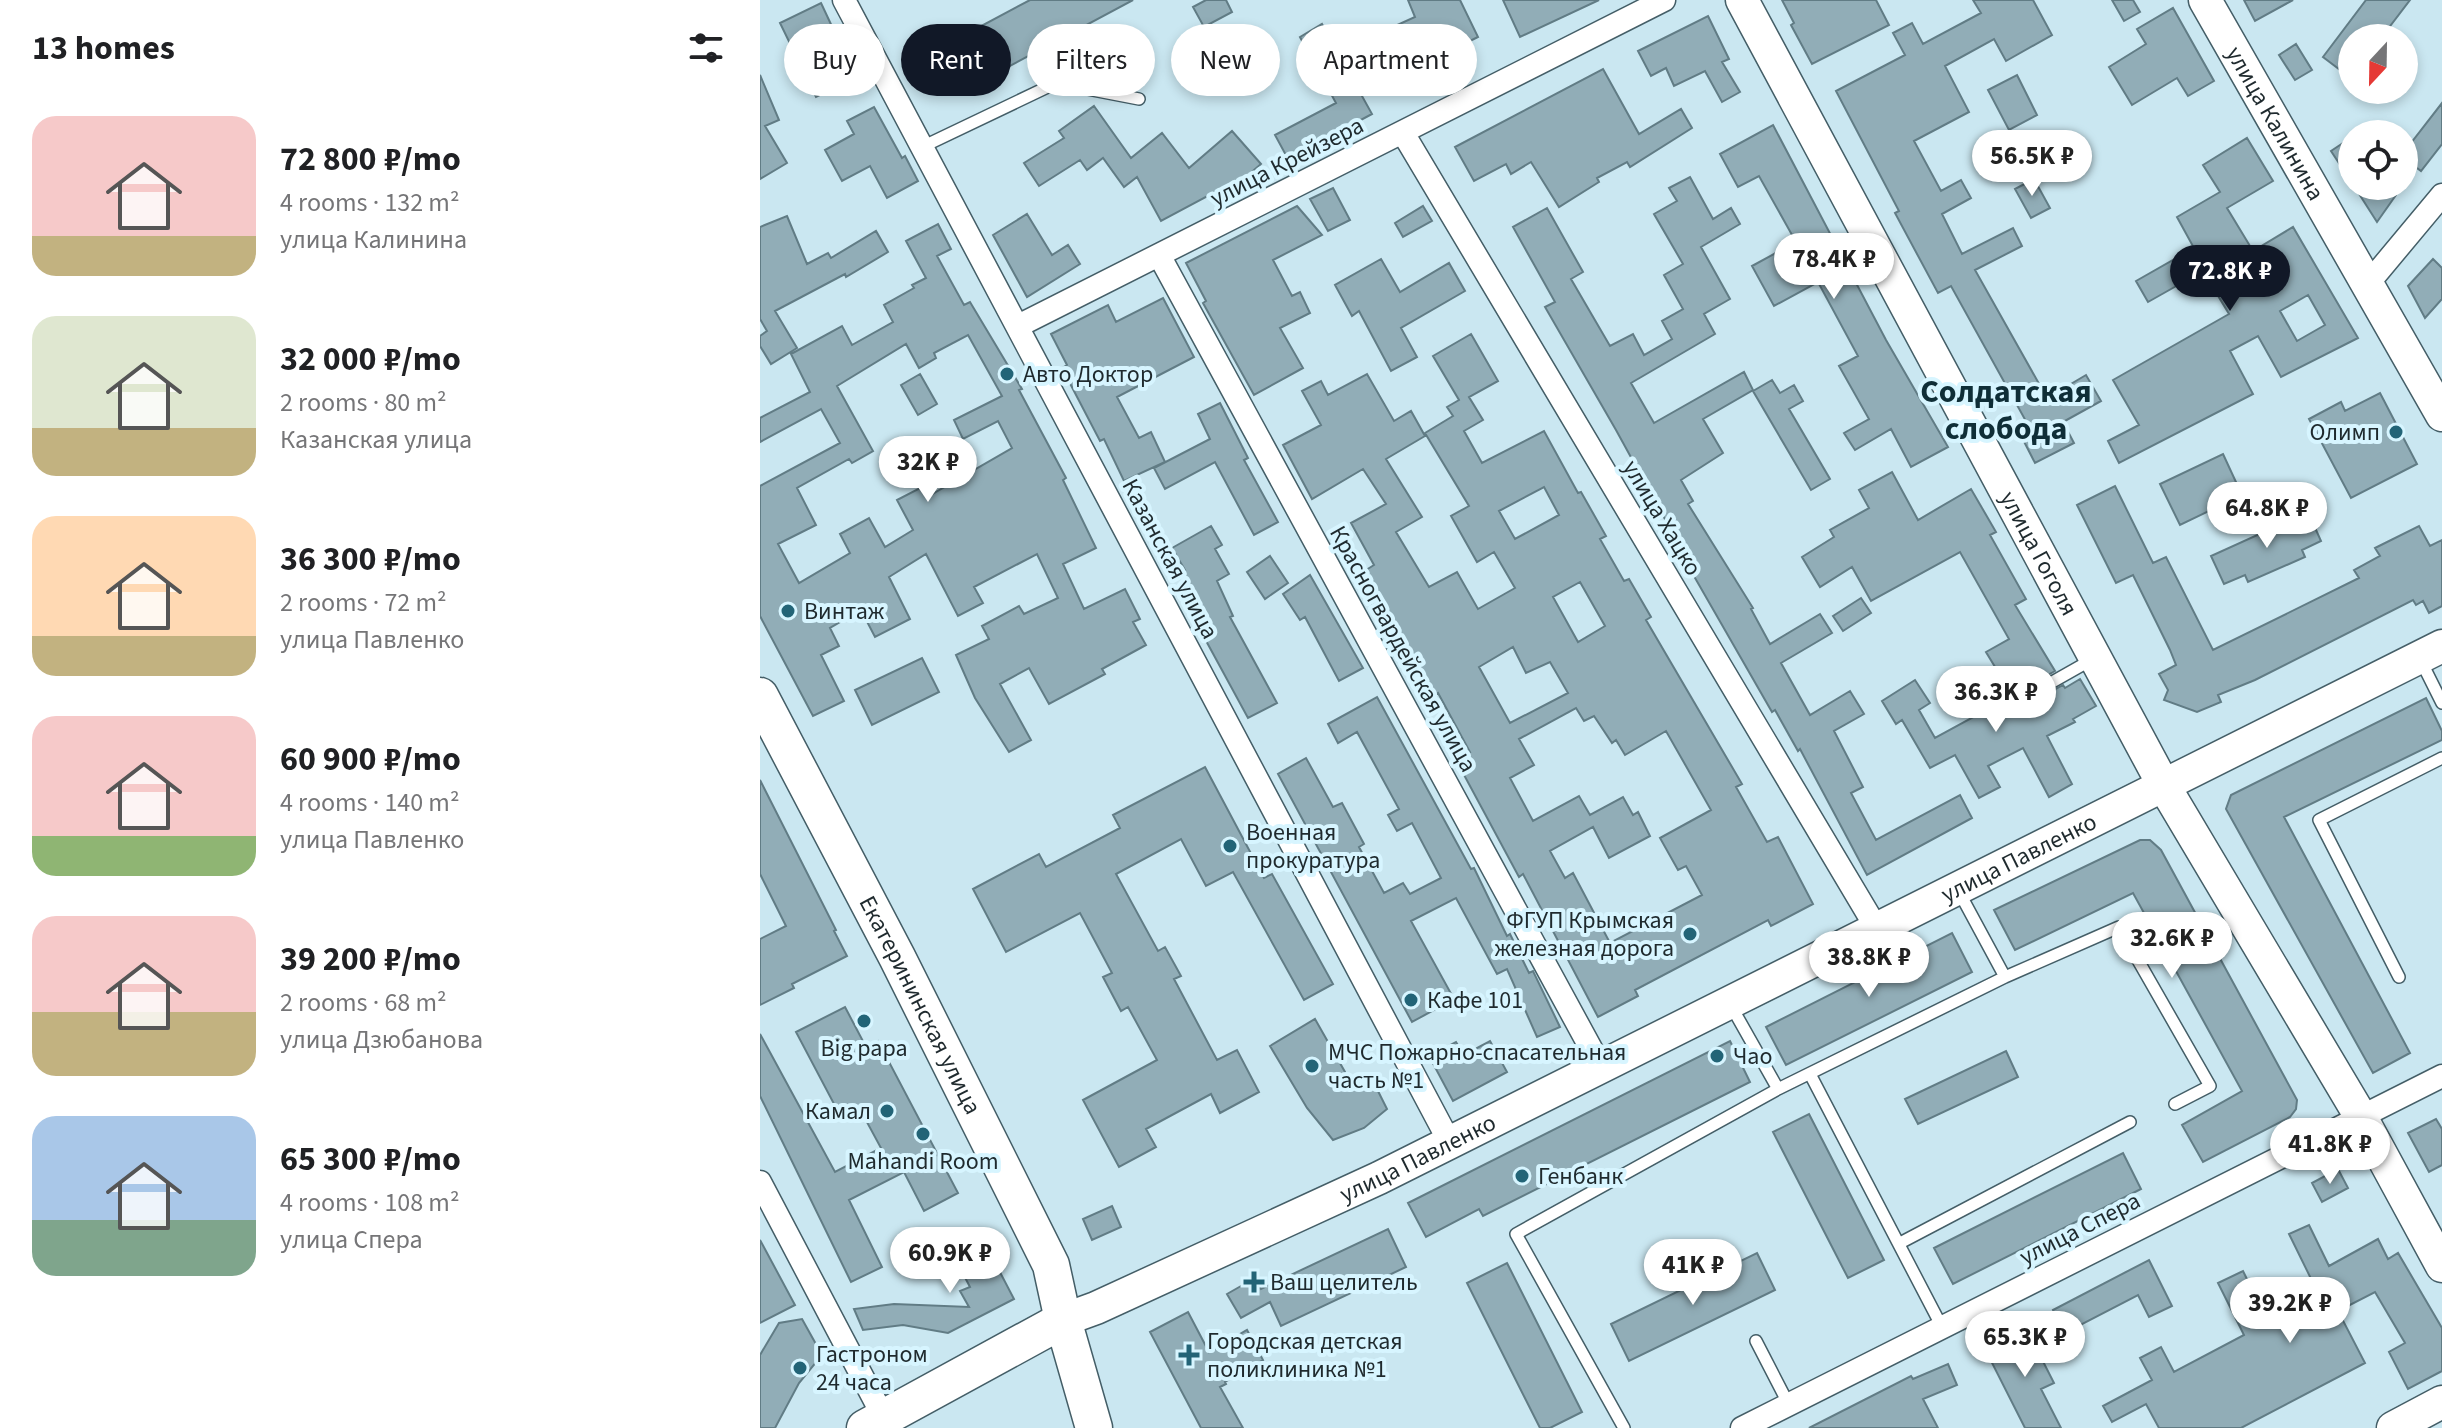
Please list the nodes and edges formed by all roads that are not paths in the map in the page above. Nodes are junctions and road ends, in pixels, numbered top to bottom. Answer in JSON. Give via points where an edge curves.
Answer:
{"nodes":[{"id":1,"x":844,"y":0,"type":"edge"},
{"id":2,"x":1664,"y":0,"type":"edge"},
{"id":3,"x":1742,"y":0,"type":"edge"},
{"id":4,"x":2205,"y":0,"type":"edge"},
{"id":5,"x":1139,"y":99,"type":"dead end"},
{"id":6,"x":1403,"y":133,"type":"junction"},
{"id":7,"x":922,"y":147,"type":"junction"},
{"id":8,"x":2442,"y":195,"type":"edge"},
{"id":9,"x":1159,"y":255,"type":"junction"},
{"id":10,"x":2367,"y":285,"type":"junction"},
{"id":11,"x":1018,"y":326,"type":"junction"},
{"id":12,"x":2442,"y":415,"type":"edge"},
{"id":13,"x":2431,"y":651,"type":"edge"},
{"id":14,"x":2095,"y":657,"type":"junction"},
{"id":15,"x":2017,"y":702,"type":"dead end"},
{"id":16,"x":2442,"y":703,"type":"edge"},
{"id":17,"x":763,"y":709,"type":"edge"},
{"id":18,"x":2442,"y":758,"type":"edge"},
{"id":19,"x":2164,"y":786,"type":"junction"},
{"id":20,"x":1958,"y":889,"type":"junction"},
{"id":21,"x":1877,"y":929,"type":"junction"},
{"id":22,"x":2005,"y":977,"type":"junction"},
{"id":23,"x":2399,"y":977,"type":"dead end"},
{"id":24,"x":1730,"y":1003,"type":"junction"},
{"id":25,"x":1601,"y":1067,"type":"junction"},
{"id":26,"x":1810,"y":1074,"type":"junction"},
{"id":27,"x":2442,"y":1076,"type":"edge"},
{"id":28,"x":1778,"y":1089,"type":"junction"},
{"id":29,"x":2175,"y":1104,"type":"dead end"},
{"id":30,"x":2361,"y":1117,"type":"junction"},
{"id":31,"x":2130,"y":1122,"type":"dead end"},
{"id":32,"x":1450,"y":1143,"type":"junction"},
{"id":33,"x":760,"y":1182,"type":"edge"},
{"id":34,"x":1900,"y":1243,"type":"junction"},
{"id":35,"x":2442,"y":1266,"type":"edge"},
{"id":36,"x":1063,"y":1320,"type":"junction"},
{"id":37,"x":1942,"y":1327,"type":"junction"},
{"id":38,"x":1756,"y":1341,"type":"dead end"},
{"id":39,"x":2442,"y":1402,"type":"edge"},
{"id":40,"x":1787,"y":1414,"type":"edge"},
{"id":41,"x":874,"y":1422,"type":"edge"},
{"id":42,"x":1094,"y":1428,"type":"edge"},
{"id":43,"x":1624,"y":1428,"type":"edge"},
{"id":44,"x":1742,"y":1428,"type":"edge"},
{"id":45,"x":2393,"y":1428,"type":"edge"}],
"edges":[{"from":1,"to":7,"type":"street","name":"Казанская улица"},
{"from":2,"to":6,"type":"street","name":"улица Крейзера"},
{"from":3,"to":14,"type":"main road","name":"улица Гоголя"},
{"from":4,"to":10,"type":"main road","name":"улица Калинина"},
{"from":5,"to":7,"type":"lane","via":[[1056,83]]},
{"from":6,"to":9,"type":"street","name":"улица Крейзера"},
{"from":6,"to":21,"type":"street","name":"улица Хацко"},
{"from":7,"to":11,"type":"street","name":"Казанская улица"},
{"from":8,"to":10,"type":"street"},
{"from":9,"to":11,"type":"street","name":"улица Крейзера"},
{"from":9,"to":25,"type":"street","name":"Красногвардейская улица"},
{"from":10,"to":12,"type":"main road","name":"улица Калинина"},
{"from":11,"to":32,"type":"street","name":"Казанская улица"},
{"from":13,"to":16,"type":"lane"},
{"from":13,"to":19,"type":"main road","name":"улица Павленко"},
{"from":14,"to":15,"type":"lane"},
{"from":14,"to":19,"type":"main road","name":"улица Гоголя"},
{"from":17,"to":36,"type":"main road","name":"Екатерининская улица","via":[[904,971],[1051,1265]]},
{"from":18,"to":23,"type":"lane","via":[[2319,820]]},
{"from":19,"to":20,"type":"main road","name":"улица Павленко"},
{"from":19,"to":30,"type":"main road","name":"улица Гоголя"},
{"from":20,"to":21,"type":"main road","name":"улица Павленко"},
{"from":20,"to":22,"type":"lane"},
{"from":21,"to":24,"type":"main road","name":"улица Павленко"},
{"from":22,"to":26,"type":"lane"},
{"from":22,"to":29,"type":"lane","via":[[2119,927],[2210,1086]]},
{"from":24,"to":25,"type":"main road","name":"улица Павленко"},
{"from":24,"to":28,"type":"lane"},
{"from":25,"to":32,"type":"main road","name":"улица Павленко"},
{"from":26,"to":28,"type":"lane"},
{"from":26,"to":34,"type":"lane"},
{"from":27,"to":30,"type":"street","name":"улица Спера"},
{"from":28,"to":43,"type":"lane","via":[[1516,1234]]},
{"from":30,"to":35,"type":"main road","name":"улица Гоголя"},
{"from":30,"to":37,"type":"street","name":"улица Спера"},
{"from":31,"to":34,"type":"lane"},
{"from":32,"to":36,"type":"main road","name":"улица Павленко"},
{"from":33,"to":41,"type":"street"},
{"from":34,"to":37,"type":"lane"},
{"from":36,"to":41,"type":"main road","name":"улица Павленко"},
{"from":36,"to":42,"type":"main road","name":"Екатерининская улица"},
{"from":37,"to":40,"type":"street","name":"улица Спера"},
{"from":38,"to":40,"type":"lane"},
{"from":39,"to":45,"type":"main road"},
{"from":40,"to":44,"type":"street","name":"улица Спера"}]}
